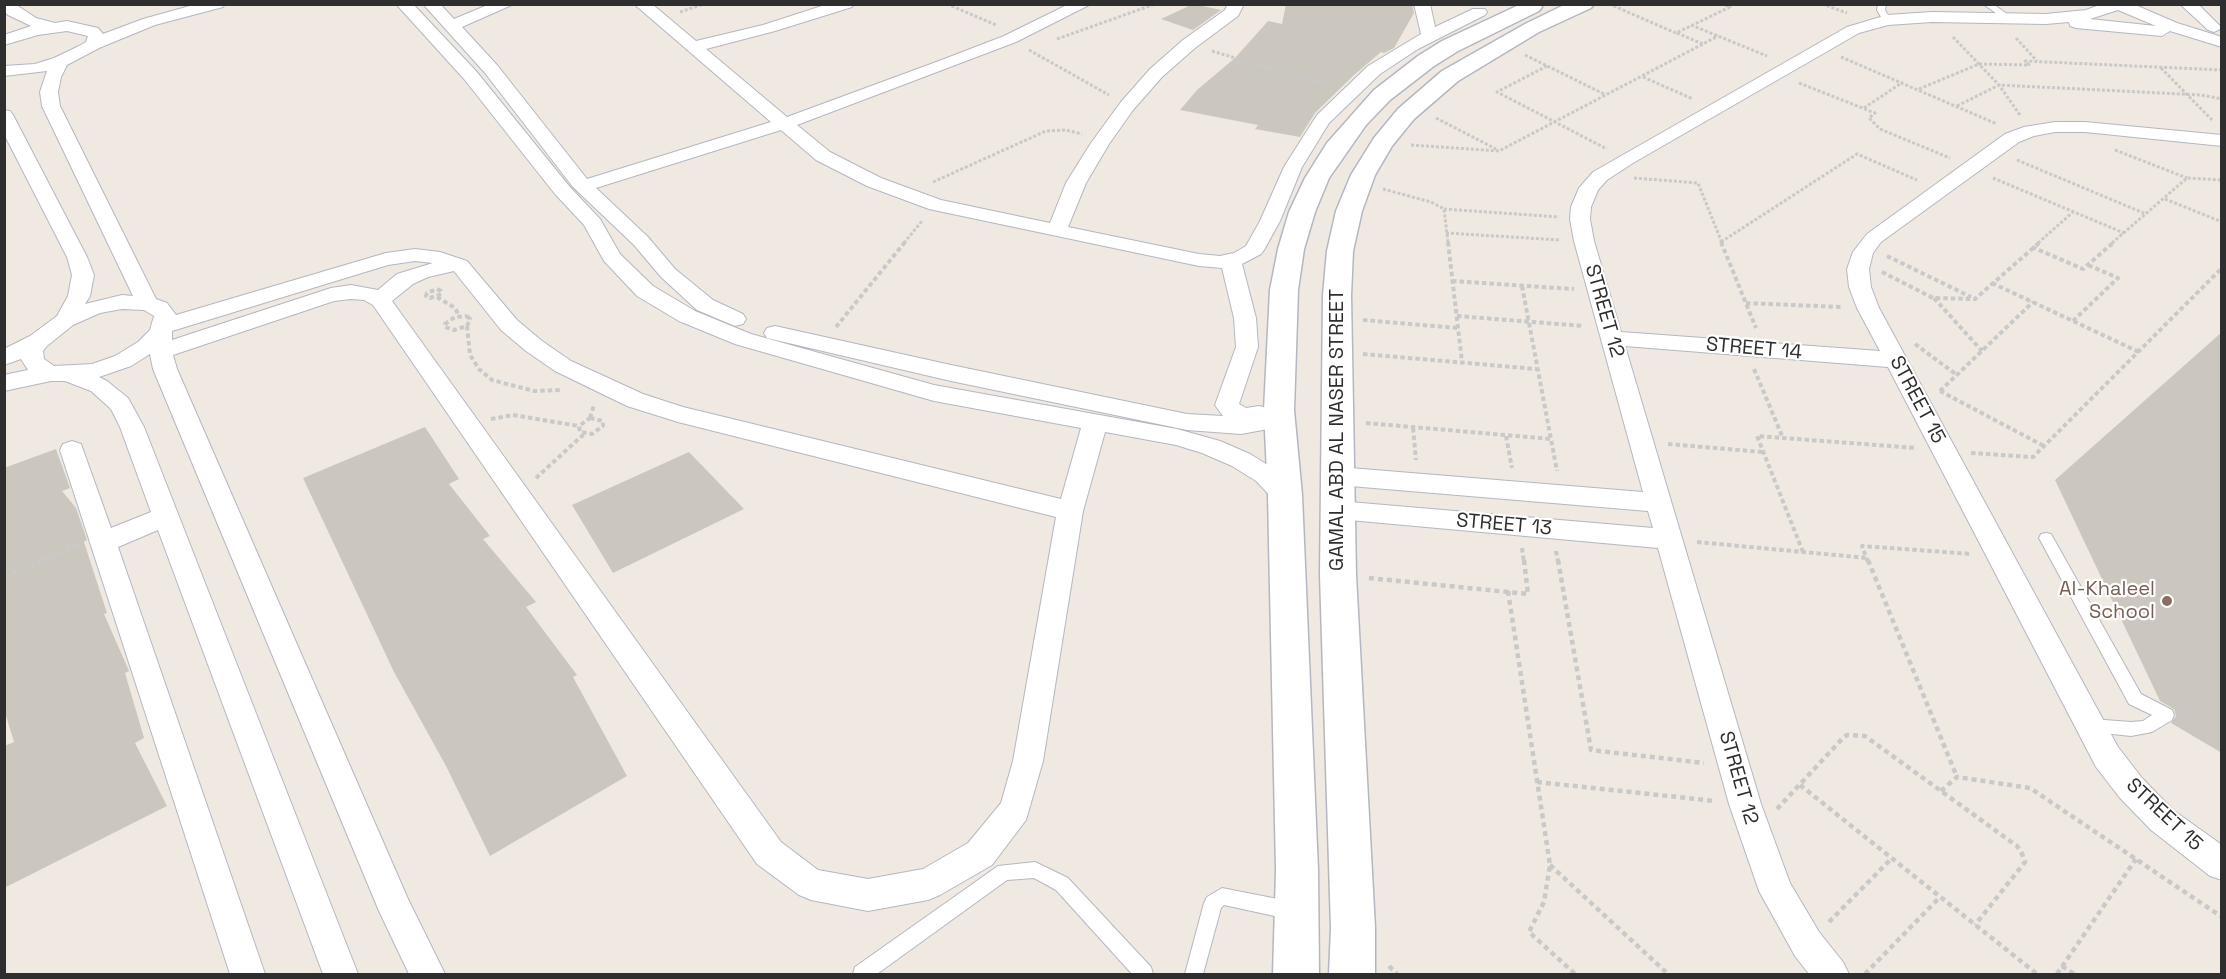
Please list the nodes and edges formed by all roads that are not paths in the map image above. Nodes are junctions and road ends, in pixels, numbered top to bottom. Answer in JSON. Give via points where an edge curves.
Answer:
{"nodes":[{"id":1,"x":6,"y":4,"type":"edge"},
{"id":2,"x":177,"y":4,"type":"edge"},
{"id":3,"x":217,"y":4,"type":"edge"},
{"id":4,"x":404,"y":4,"type":"edge"},
{"id":5,"x":642,"y":4,"type":"edge"},
{"id":6,"x":846,"y":4,"type":"edge"},
{"id":7,"x":1083,"y":4,"type":"edge"},
{"id":8,"x":1236,"y":4,"type":"edge"},
{"id":9,"x":1422,"y":4,"type":"edge"},
{"id":10,"x":1536,"y":4,"type":"edge"},
{"id":11,"x":1584,"y":4,"type":"edge"},
{"id":12,"x":2118,"y":4,"type":"edge"},
{"id":13,"x":2142,"y":4,"type":"edge"},
{"id":14,"x":2188,"y":4,"type":"edge"},
{"id":15,"x":500,"y":6,"type":"edge"},
{"id":16,"x":1884,"y":12,"type":"edge"},
{"id":17,"x":440,"y":14,"type":"edge"},
{"id":18,"x":1998,"y":14,"type":"edge"},
{"id":19,"x":2046,"y":19,"type":"junction"},
{"id":20,"x":1486,"y":21,"type":"edge"},
{"id":21,"x":60,"y":27,"type":"junction"},
{"id":22,"x":2218,"y":28,"type":"edge"},
{"id":23,"x":2191,"y":33,"type":"junction"},
{"id":24,"x":1430,"y":36,"type":"junction"},
{"id":25,"x":4,"y":40,"type":"edge"},
{"id":26,"x":2222,"y":42,"type":"edge"},
{"id":27,"x":93,"y":44,"type":"junction"},
{"id":28,"x":693,"y":46,"type":"junction"},
{"id":29,"x":60,"y":62,"type":"junction"},
{"id":30,"x":4,"y":71,"type":"edge"},
{"id":31,"x":4,"y":115,"type":"edge"},
{"id":32,"x":786,"y":123,"type":"junction"},
{"id":33,"x":2218,"y":132,"type":"edge"},
{"id":34,"x":587,"y":196,"type":"junction"},
{"id":35,"x":1057,"y":229,"type":"junction"},
{"id":36,"x":1231,"y":261,"type":"junction"},
{"id":37,"x":460,"y":265,"type":"junction"},
{"id":38,"x":381,"y":300,"type":"junction"},
{"id":39,"x":147,"y":303,"type":"junction"},
{"id":40,"x":256,"y":309,"type":"junction"},
{"id":41,"x":65,"y":320,"type":"junction"},
{"id":42,"x":1611,"y":333,"type":"junction"},
{"id":43,"x":162,"y":337,"type":"junction"},
{"id":44,"x":38,"y":341,"type":"junction"},
{"id":45,"x":4,"y":358,"type":"edge"},
{"id":46,"x":1895,"y":360,"type":"junction"},
{"id":47,"x":951,"y":373,"type":"junction"},
{"id":48,"x":59,"y":374,"type":"junction"},
{"id":49,"x":4,"y":383,"type":"edge"},
{"id":50,"x":934,"y":393,"type":"junction"},
{"id":51,"x":1280,"y":415,"type":"junction"},
{"id":52,"x":1094,"y":421,"type":"junction"},
{"id":53,"x":1182,"y":430,"type":"junction"},
{"id":54,"x":72,"y":450,"type":"dead end"},
{"id":55,"x":1338,"y":476,"type":"junction"},
{"id":56,"x":1286,"y":495,"type":"junction"},
{"id":57,"x":1659,"y":503,"type":"junction"},
{"id":58,"x":1338,"y":510,"type":"junction"},
{"id":59,"x":1070,"y":511,"type":"junction"},
{"id":60,"x":166,"y":516,"type":"junction"},
{"id":61,"x":2046,"y":538,"type":"dead end"},
{"id":62,"x":102,"y":539,"type":"junction"},
{"id":63,"x":1670,"y":539,"type":"junction"},
{"id":64,"x":2089,"y":726,"type":"junction"},
{"id":65,"x":2222,"y":865,"type":"edge"},
{"id":66,"x":1298,"y":912,"type":"junction"},
{"id":67,"x":247,"y":975,"type":"edge"},
{"id":68,"x":340,"y":975,"type":"edge"},
{"id":69,"x":427,"y":975,"type":"edge"},
{"id":70,"x":862,"y":975,"type":"edge"},
{"id":71,"x":1144,"y":975,"type":"edge"},
{"id":72,"x":1194,"y":975,"type":"edge"},
{"id":73,"x":1296,"y":975,"type":"edge"},
{"id":74,"x":1352,"y":975,"type":"edge"},
{"id":75,"x":1830,"y":975,"type":"edge"}],
"edges":[{"from":1,"to":21,"type":"street","via":[[30,21]]},
{"from":2,"to":21,"type":"street"},
{"from":3,"to":27,"type":"street","via":[[149,22]]},
{"from":4,"to":34,"type":"street"},
{"from":5,"to":28,"type":"street"},
{"from":6,"to":28,"type":"street"},
{"from":7,"to":32,"type":"street","via":[[945,65]]},
{"from":8,"to":35,"type":"street","via":[[1232,13],[1156,73],[1127,106],[1076,183]]},
{"from":9,"to":24,"type":"street"},
{"from":10,"to":20,"type":"main road","name":"GAMAL ABD AL NASER STREET"},
{"from":11,"to":20,"type":"main road","name":"GAMAL ABD AL NASER STREET","via":[[1532,28]]},
{"from":12,"to":19,"type":"street","via":[[2089,15]]},
{"from":12,"to":23,"type":"street"},
{"from":13,"to":22,"type":"street"},
{"from":14,"to":22,"type":"street"},
{"from":15,"to":17,"type":"street"},
{"from":16,"to":18,"type":"street","via":[[1932,17]]},
{"from":16,"to":42,"type":"street","name":"STREET 12","via":[[1600,176],[1581,207],[1582,230]]},
{"from":17,"to":34,"type":"street","via":[[491,69]]},
{"from":18,"to":19,"type":"street"},
{"from":19,"to":23,"type":"street"},
{"from":20,"to":24,"type":"street"},
{"from":20,"to":51,"type":"main road","name":"GAMAL ABD AL NASER STREET","via":[[1382,95],[1336,148],[1317,178],[1296,231],[1284,290]]},
{"from":20,"to":55,"type":"main road","name":"GAMAL ABD AL NASER STREET","via":[[1450,76],[1406,114],[1382,143],[1348,211],[1340,251]]},
{"from":21,"to":25,"type":"street"},
{"from":21,"to":27,"type":"street","via":[[92,31],[96,36]]},
{"from":23,"to":26,"type":"street"},
{"from":24,"to":36,"type":"street","via":[[1392,57],[1323,119],[1280,193],[1258,244],[1248,254]]},
{"from":27,"to":29,"type":"street"},
{"from":28,"to":32,"type":"street"},
{"from":29,"to":30,"type":"street","via":[[36,69]]},
{"from":29,"to":39,"type":"street","via":[[52,77],[51,106]]},
{"from":31,"to":41,"type":"street","via":[[83,275],[79,296]]},
{"from":32,"to":34,"type":"street","via":[[659,164],[646,174]]},
{"from":32,"to":35,"type":"street","via":[[823,156],[874,183],[936,205]]},
{"from":33,"to":46,"type":"street","name":"STREET 15","via":[[2055,127],[2012,140],[1971,168],[1874,238],[1861,260],[1860,287]]},
{"from":34,"to":47,"type":"street","via":[[641,241],[668,273],[705,305],[752,328]]},
{"from":34,"to":50,"type":"street","via":[[593,223],[611,257],[645,291],[687,316],[743,339]]},
{"from":35,"to":36,"type":"street","via":[[1199,260]]},
{"from":36,"to":51,"type":"street","via":[[1245,318],[1247,347],[1227,405],[1233,413],[1246,416]]},
{"from":37,"to":38,"type":"street","via":[[422,272],[391,289]]},
{"from":37,"to":40,"type":"street","via":[[415,255],[386,259]]},
{"from":37,"to":59,"type":"street","via":[[509,325],[534,346],[597,384],[636,400],[678,414]]},
{"from":38,"to":40,"type":"street","via":[[351,292]]},
{"from":38,"to":59,"type":"street","via":[[769,853],[811,884],[868,895],[928,884],[980,854],[1015,810],[1028,761]]},
{"from":39,"to":41,"type":"street","via":[[122,302]]},
{"from":39,"to":43,"type":"street","via":[[165,316]]},
{"from":40,"to":43,"type":"street"},
{"from":41,"to":44,"type":"street"},
{"from":42,"to":46,"type":"street","name":"STREET 14"},
{"from":42,"to":57,"type":"street","name":"STREET 12"},
{"from":43,"to":48,"type":"street","via":[[123,361],[95,370]]},
{"from":43,"to":69,"type":"street","via":[[165,369],[396,911]]},
{"from":44,"to":45,"type":"street"},
{"from":44,"to":48,"type":"street","via":[[33,361],[39,368]]},
{"from":46,"to":64,"type":"street","name":"STREET 15"},
{"from":47,"to":50,"type":"street"},
{"from":47,"to":53,"type":"street"},
{"from":48,"to":49,"type":"street"},
{"from":48,"to":60,"type":"street","via":[[99,386],[120,404]]},
{"from":50,"to":52,"type":"street"},
{"from":51,"to":53,"type":"street","via":[[1241,426]]},
{"from":51,"to":56,"type":"main road","name":"GAMAL ABD AL NASER STREET"},
{"from":52,"to":53,"type":"street"},
{"from":52,"to":59,"type":"street"},
{"from":53,"to":56,"type":"street","via":[[1241,460]]},
{"from":54,"to":62,"type":"street"},
{"from":55,"to":57,"type":"street","name":"STREET 13"},
{"from":55,"to":58,"type":"main road","name":"GAMAL ABD AL NASER STREET"},
{"from":56,"to":66,"type":"main road","name":"GAMAL ABD AL NASER STREET"},
{"from":57,"to":63,"type":"street","name":"STREET 12"},
{"from":58,"to":63,"type":"street","name":"STREET 13"},
{"from":58,"to":74,"type":"main road","name":"GAMAL ABD AL NASER STREET"},
{"from":60,"to":62,"type":"street"},
{"from":60,"to":68,"type":"street"},
{"from":61,"to":64,"type":"lane","via":[[2135,699],[2166,715],[2146,727]]},
{"from":62,"to":67,"type":"street"},
{"from":63,"to":75,"type":"street","name":"STREET 12","via":[[1754,833],[1776,891]]},
{"from":64,"to":65,"type":"street","name":"STREET 15","via":[[2131,788],[2162,820]]},
{"from":66,"to":72,"type":"lane","via":[[1222,896],[1213,903]]},
{"from":66,"to":73,"type":"main road","name":"GAMAL ABD AL NASER STREET"},
{"from":70,"to":71,"type":"lane","via":[[1004,872],[1035,870],[1062,884]]}]}
